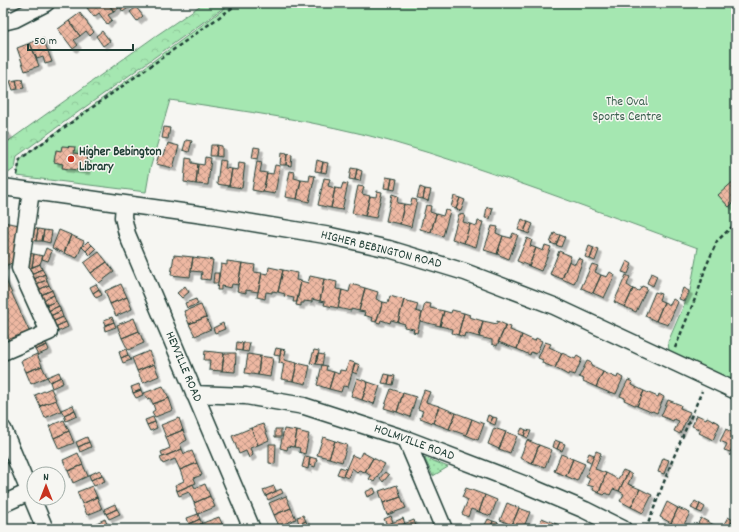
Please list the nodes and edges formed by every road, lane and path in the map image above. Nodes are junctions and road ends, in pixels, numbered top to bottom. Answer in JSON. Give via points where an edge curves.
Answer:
{"nodes":[{"id":1,"x":46,"y":3,"type":"edge"},
{"id":2,"x":239,"y":3,"type":"edge"},
{"id":3,"x":3,"y":22,"type":"edge"},
{"id":4,"x":8,"y":188,"type":"edge"},
{"id":5,"x":31,"y":191,"type":"junction"},
{"id":6,"x":124,"y":204,"type":"junction"},
{"id":7,"x":736,"y":222,"type":"edge"},
{"id":8,"x":3,"y":352,"type":"edge"},
{"id":9,"x":670,"y":360,"type":"junction"},
{"id":10,"x":708,"y":377,"type":"junction"},
{"id":11,"x":736,"y":391,"type":"edge"},
{"id":12,"x":194,"y":394,"type":"junction"},
{"id":13,"x":3,"y":429,"type":"edge"},
{"id":14,"x":406,"y":439,"type":"junction"},
{"id":15,"x":26,"y":485,"type":"edge"},
{"id":16,"x":26,"y":493,"type":"edge"},
{"id":17,"x":3,"y":504,"type":"edge"},
{"id":18,"x":35,"y":506,"type":"edge"},
{"id":19,"x":45,"y":529,"type":"edge"},
{"id":20,"x":252,"y":529,"type":"edge"},
{"id":21,"x":444,"y":529,"type":"edge"},
{"id":22,"x":623,"y":529,"type":"edge"},
{"id":23,"x":646,"y":529,"type":"edge"}],
"edges":[{"from":1,"to":3,"type":"street","via":[[15,19]]},
{"from":2,"to":4,"type":"path","via":[[20,159]]},
{"from":4,"to":5,"type":"street","name":"HIGHER BEBINGTON ROAD"},
{"from":5,"to":6,"type":"street","name":"HIGHER BEBINGTON ROAD"},
{"from":5,"to":8,"type":"street","via":[[20,268],[49,332]]},
{"from":6,"to":9,"type":"street","name":"HIGHER BEBINGTON ROAD","via":[[324,235],[389,250],[466,272],[546,303]]},
{"from":6,"to":12,"type":"street","name":"HEYVILLE ROAD","via":[[123,217],[127,234]]},
{"from":7,"to":9,"type":"path","via":[[717,240]]},
{"from":9,"to":10,"type":"street","name":"HIGHER BEBINGTON ROAD"},
{"from":10,"to":11,"type":"street","name":"HIGHER BEBINGTON ROAD"},
{"from":10,"to":23,"type":"path"},
{"from":12,"to":14,"type":"street","name":"HOLMVILLE ROAD","via":[[246,396],[304,406]]},
{"from":12,"to":20,"type":"street","name":"HEYVILLE ROAD"},
{"from":13,"to":15,"type":"street"},
{"from":14,"to":21,"type":"street"},
{"from":14,"to":22,"type":"street","name":"HOLMVILLE ROAD","via":[[526,485]]},
{"from":16,"to":17,"type":"street"},
{"from":18,"to":19,"type":"street"}]}
